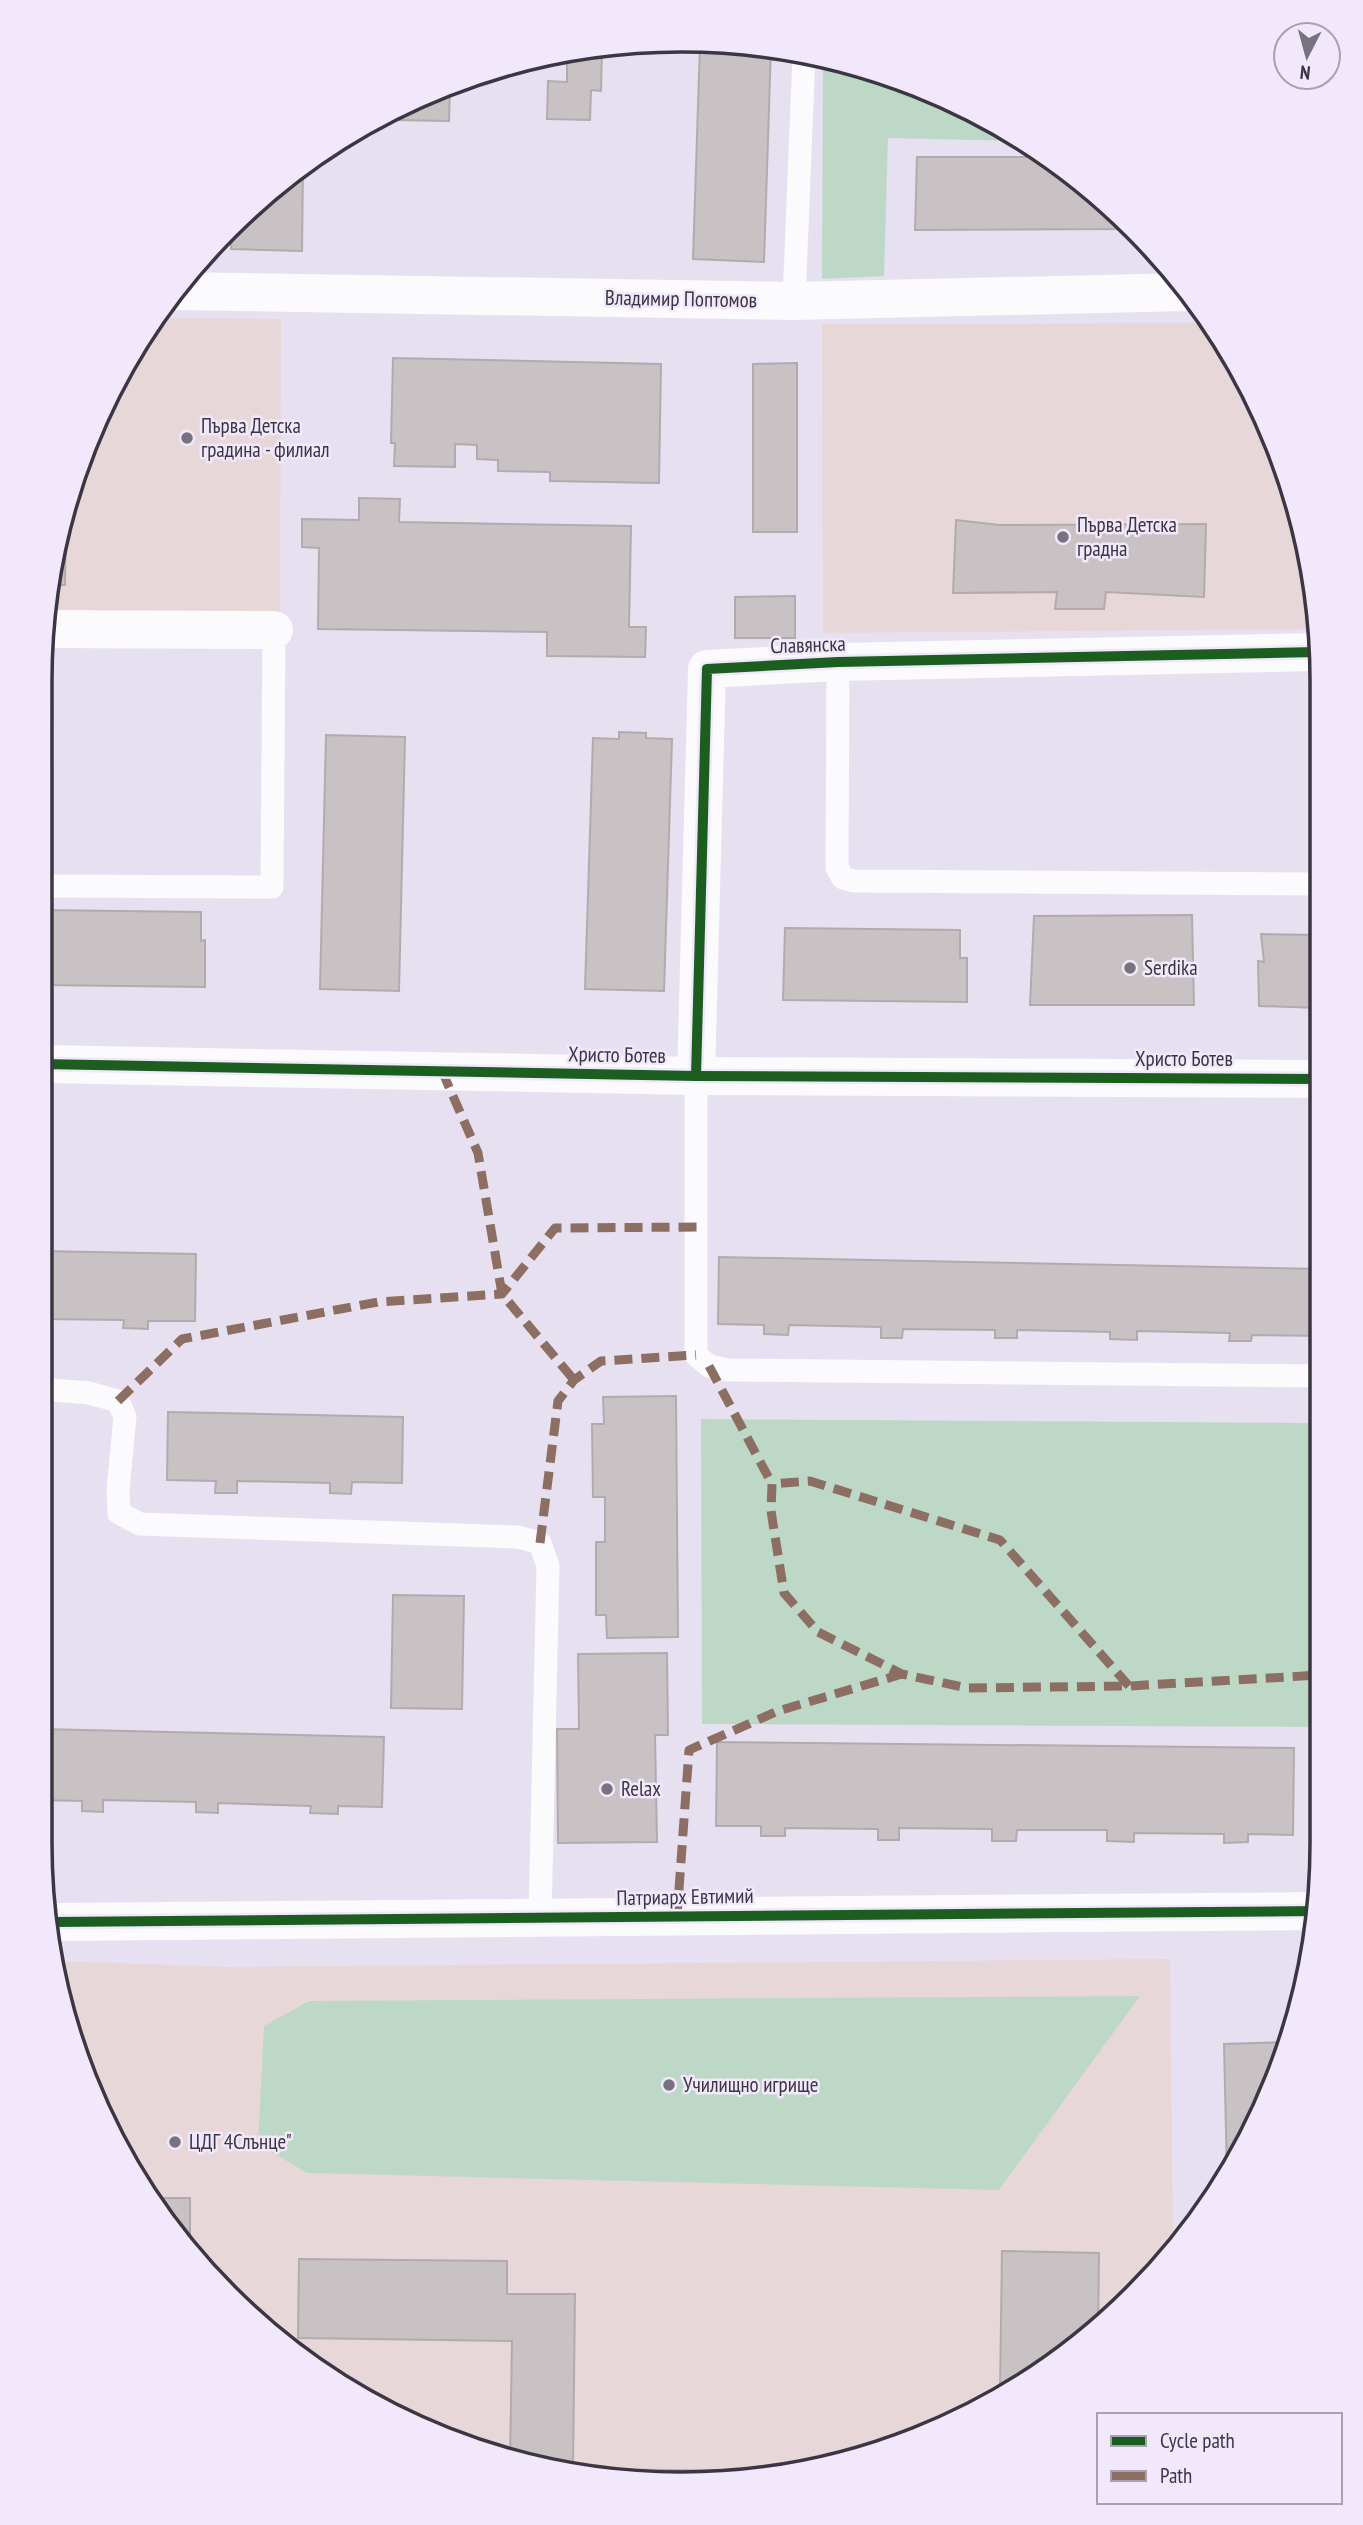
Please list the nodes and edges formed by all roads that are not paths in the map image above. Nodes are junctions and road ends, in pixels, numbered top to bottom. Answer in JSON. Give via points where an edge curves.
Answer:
{"nodes":[{"id":1,"x":804,"y":65,"type":"edge"},
{"id":2,"x":195,"y":283,"type":"edge"},
{"id":3,"x":1175,"y":292,"type":"edge"},
{"id":4,"x":794,"y":301,"type":"junction"},
{"id":5,"x":55,"y":629,"type":"edge"},
{"id":6,"x":274,"y":630,"type":"joint"},
{"id":7,"x":1309,"y":652,"type":"edge"},
{"id":8,"x":838,"y":662,"type":"junction"},
{"id":9,"x":1310,"y":884,"type":"edge"},
{"id":10,"x":52,"y":886,"type":"edge"},
{"id":11,"x":52,"y":1064,"type":"edge"},
{"id":12,"x":696,"y":1076,"type":"junction"},
{"id":13,"x":1310,"y":1079,"type":"edge"},
{"id":14,"x":1310,"y":1376,"type":"edge"},
{"id":15,"x":52,"y":1391,"type":"edge"},
{"id":16,"x":1306,"y":1911,"type":"edge"},
{"id":17,"x":540,"y":1918,"type":"junction"},
{"id":18,"x":58,"y":1922,"type":"edge"}],
"edges":[{"from":1,"to":4,"type":"lane"},
{"from":2,"to":4,"type":"street","name":"Владимир Поптомов"},
{"from":3,"to":4,"type":"street","name":"Владимир Поптомов"},
{"from":5,"to":6,"type":"street"},
{"from":6,"to":10,"type":"lane","via":[[272,887]]},
{"from":7,"to":8,"type":"street","name":"Славянска"},
{"from":8,"to":9,"type":"lane","via":[[837,868],[843,878]]},
{"from":8,"to":12,"type":"street","name":"Славянска","via":[[707,669]]},
{"from":11,"to":12,"type":"street","name":"Христо Ботев"},
{"from":12,"to":13,"type":"street","name":"Христо Ботев"},
{"from":12,"to":14,"type":"lane","via":[[696,1354],[709,1366],[728,1370]]},
{"from":15,"to":17,"type":"lane","via":[[118,1401],[125,1417],[119,1513],[141,1524],[518,1536],[540,1543],[548,1566]]},
{"from":16,"to":17,"type":"street","name":"Патриарх Евтимий"},
{"from":17,"to":18,"type":"street","name":"Патриарх Евтимий"}]}
